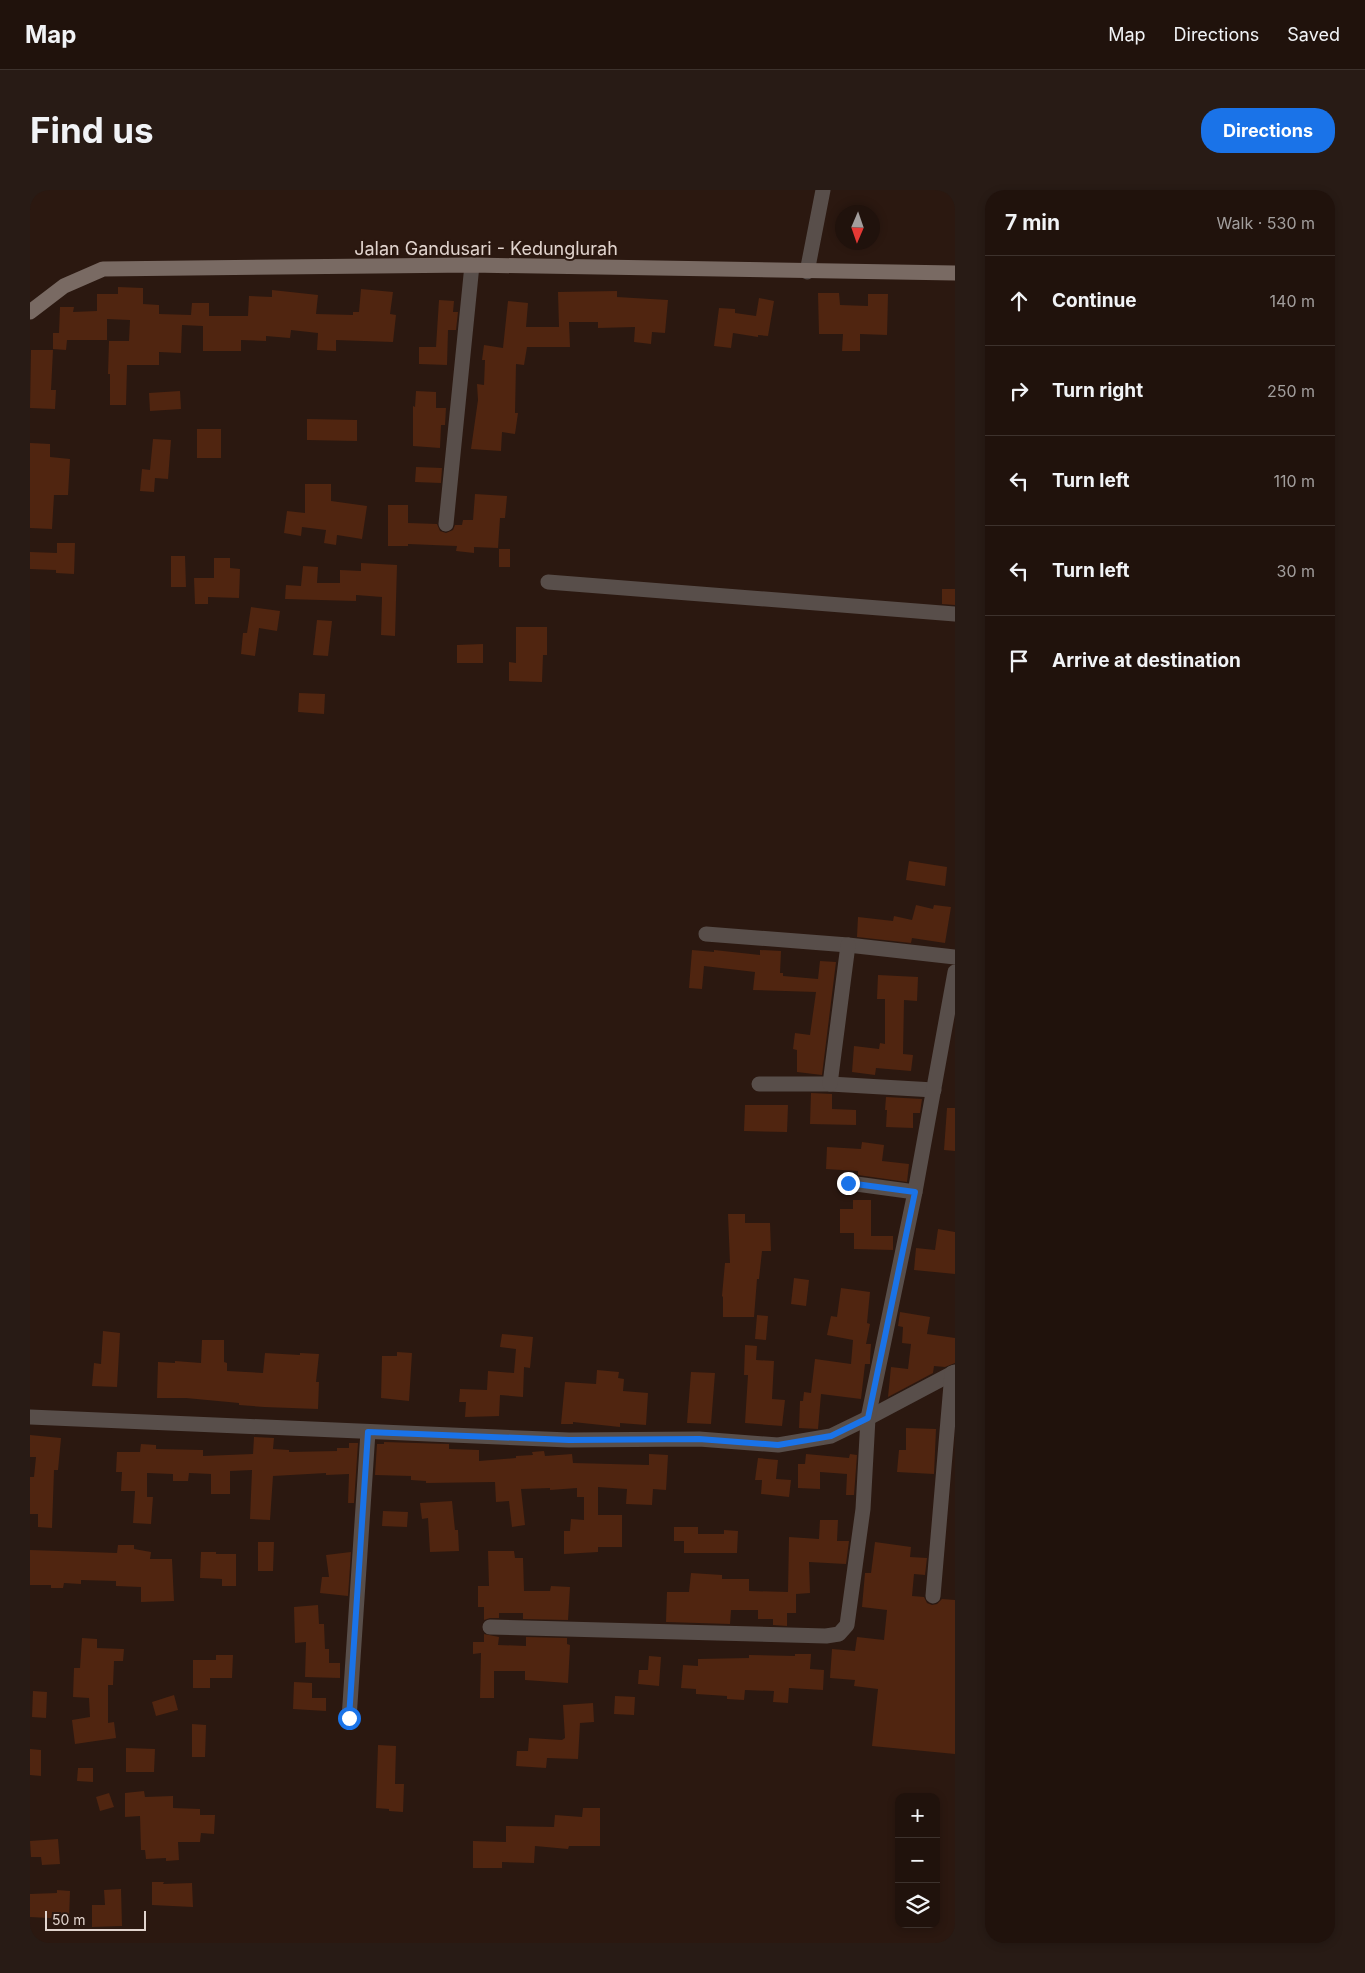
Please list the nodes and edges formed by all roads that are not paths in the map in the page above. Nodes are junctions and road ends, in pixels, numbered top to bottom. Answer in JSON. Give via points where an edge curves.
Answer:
{"nodes":[{"id":1,"x":823,"y":190,"type":"edge"},
{"id":2,"x":472,"y":265,"type":"junction"},
{"id":3,"x":808,"y":272,"type":"junction"},
{"id":4,"x":955,"y":273,"type":"edge"},
{"id":5,"x":30,"y":312,"type":"edge"},
{"id":6,"x":446,"y":524,"type":"dead end"},
{"id":7,"x":548,"y":582,"type":"dead end"},
{"id":8,"x":955,"y":614,"type":"edge"},
{"id":9,"x":706,"y":934,"type":"dead end"},
{"id":10,"x":848,"y":945,"type":"junction"},
{"id":11,"x":955,"y":957,"type":"edge"},
{"id":12,"x":955,"y":972,"type":"edge"},
{"id":13,"x":759,"y":1084,"type":"dead end"},
{"id":14,"x":830,"y":1084,"type":"junction"},
{"id":15,"x":934,"y":1090,"type":"junction"},
{"id":16,"x":848,"y":1183,"type":"dead end"},
{"id":17,"x":915,"y":1192,"type":"junction"},
{"id":18,"x":953,"y":1373,"type":"edge"},
{"id":19,"x":30,"y":1417,"type":"edge"},
{"id":20,"x":868,"y":1418,"type":"junction"},
{"id":21,"x":368,"y":1432,"type":"junction"},
{"id":22,"x":933,"y":1596,"type":"dead end"},
{"id":23,"x":490,"y":1628,"type":"dead end"},
{"id":24,"x":349,"y":1718,"type":"dead end"}],
"edges":[{"from":1,"to":3,"type":"street"},
{"from":2,"to":3,"type":"street","name":"Jalan Gandusari - Kedunglurah"},
{"from":2,"to":5,"type":"street","name":"Jalan Gandusari - Kedunglurah","via":[[103,268],[64,286]]},
{"from":2,"to":6,"type":"street"},
{"from":3,"to":4,"type":"street","name":"Jalan Gandusari - Kedunglurah"},
{"from":7,"to":8,"type":"street"},
{"from":9,"to":10,"type":"street"},
{"from":10,"to":11,"type":"street"},
{"from":10,"to":14,"type":"street"},
{"from":12,"to":15,"type":"street"},
{"from":13,"to":14,"type":"street"},
{"from":14,"to":15,"type":"street"},
{"from":15,"to":17,"type":"street"},
{"from":16,"to":17,"type":"street"},
{"from":17,"to":20,"type":"street"},
{"from":18,"to":20,"type":"street"},
{"from":18,"to":22,"type":"street"},
{"from":19,"to":21,"type":"street"},
{"from":20,"to":21,"type":"street","via":[[831,1436],[778,1445],[699,1439],[569,1440]]},
{"from":20,"to":23,"type":"street","via":[[863,1509],[846,1625],[839,1634],[793,1636]]},
{"from":21,"to":24,"type":"street"}]}
